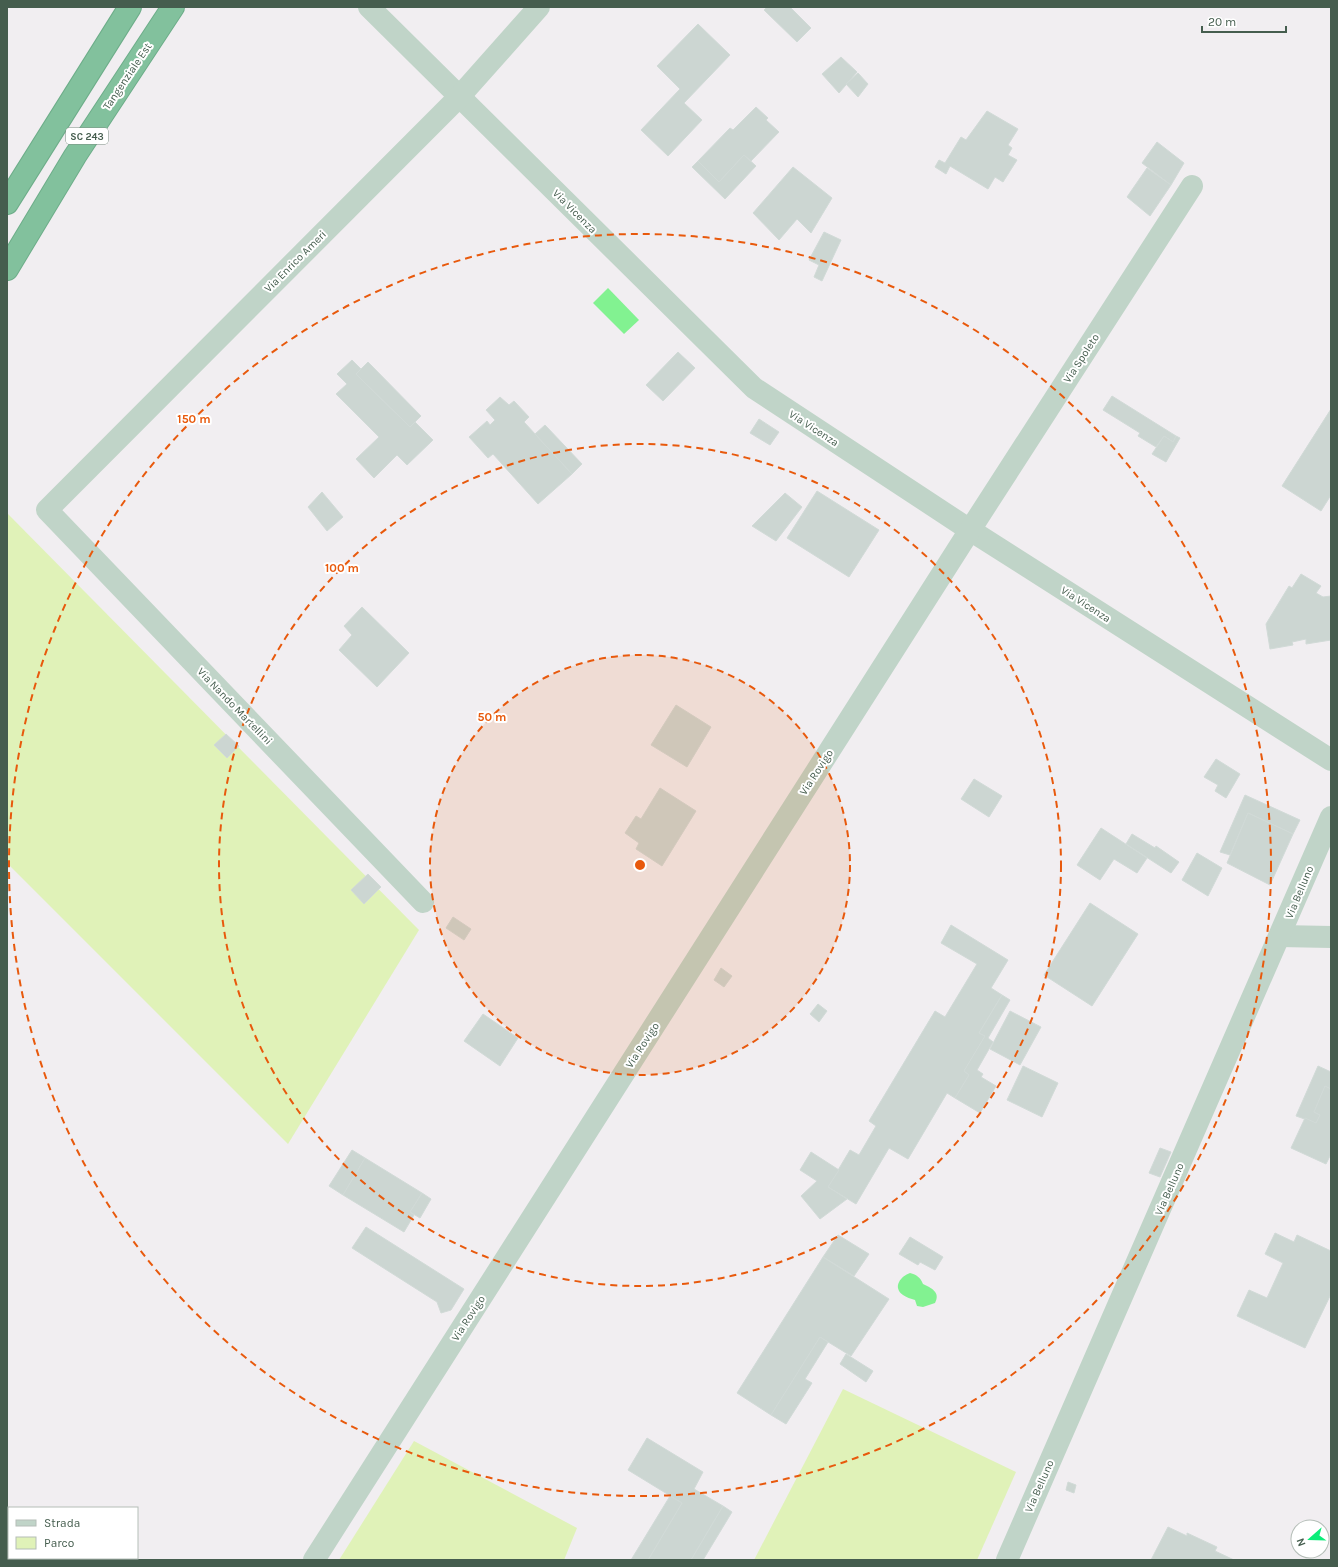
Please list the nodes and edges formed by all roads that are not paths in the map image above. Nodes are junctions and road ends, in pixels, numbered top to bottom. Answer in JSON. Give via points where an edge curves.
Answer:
{"nodes":[{"id":1,"x":130,"y":7,"type":"edge"},
{"id":2,"x":173,"y":7,"type":"edge"},
{"id":3,"x":368,"y":7,"type":"edge"},
{"id":4,"x":539,"y":7,"type":"edge"},
{"id":5,"x":459,"y":97,"type":"junction"},
{"id":6,"x":1192,"y":186,"type":"dead end"},
{"id":7,"x":7,"y":203,"type":"edge"},
{"id":8,"x":7,"y":269,"type":"edge"},
{"id":9,"x":47,"y":510,"type":"joint"},
{"id":10,"x":970,"y":530,"type":"junction"},
{"id":11,"x":1331,"y":760,"type":"edge"},
{"id":12,"x":1331,"y":817,"type":"edge"},
{"id":13,"x":423,"y":902,"type":"dead end"},
{"id":14,"x":1280,"y":936,"type":"junction"},
{"id":15,"x":1331,"y":937,"type":"edge"},
{"id":16,"x":314,"y":1560,"type":"edge"},
{"id":17,"x":1007,"y":1560,"type":"edge"}],
"edges":[{"from":1,"to":7,"type":"highway","number":"SC 243"},
{"from":2,"to":8,"type":"highway","name":"Tangenziale Est","number":"SC 243","via":[[75,156]]},
{"from":3,"to":5,"type":"street","name":"Via Vicenza"},
{"from":4,"to":5,"type":"street","name":"Via Enrico Ameri"},
{"from":5,"to":9,"type":"street","name":"Via Enrico Ameri"},
{"from":5,"to":10,"type":"street","name":"Via Vicenza","via":[[754,388]]},
{"from":6,"to":10,"type":"street","name":"Via Spoleto"},
{"from":9,"to":13,"type":"street","name":"Via Nando Martellini"},
{"from":10,"to":11,"type":"street","name":"Via Vicenza"},
{"from":10,"to":16,"type":"street","name":"Via Rovigo"},
{"from":12,"to":14,"type":"street","name":"Via Belluno"},
{"from":14,"to":15,"type":"street"},
{"from":14,"to":17,"type":"street","name":"Via Belluno"}]}
